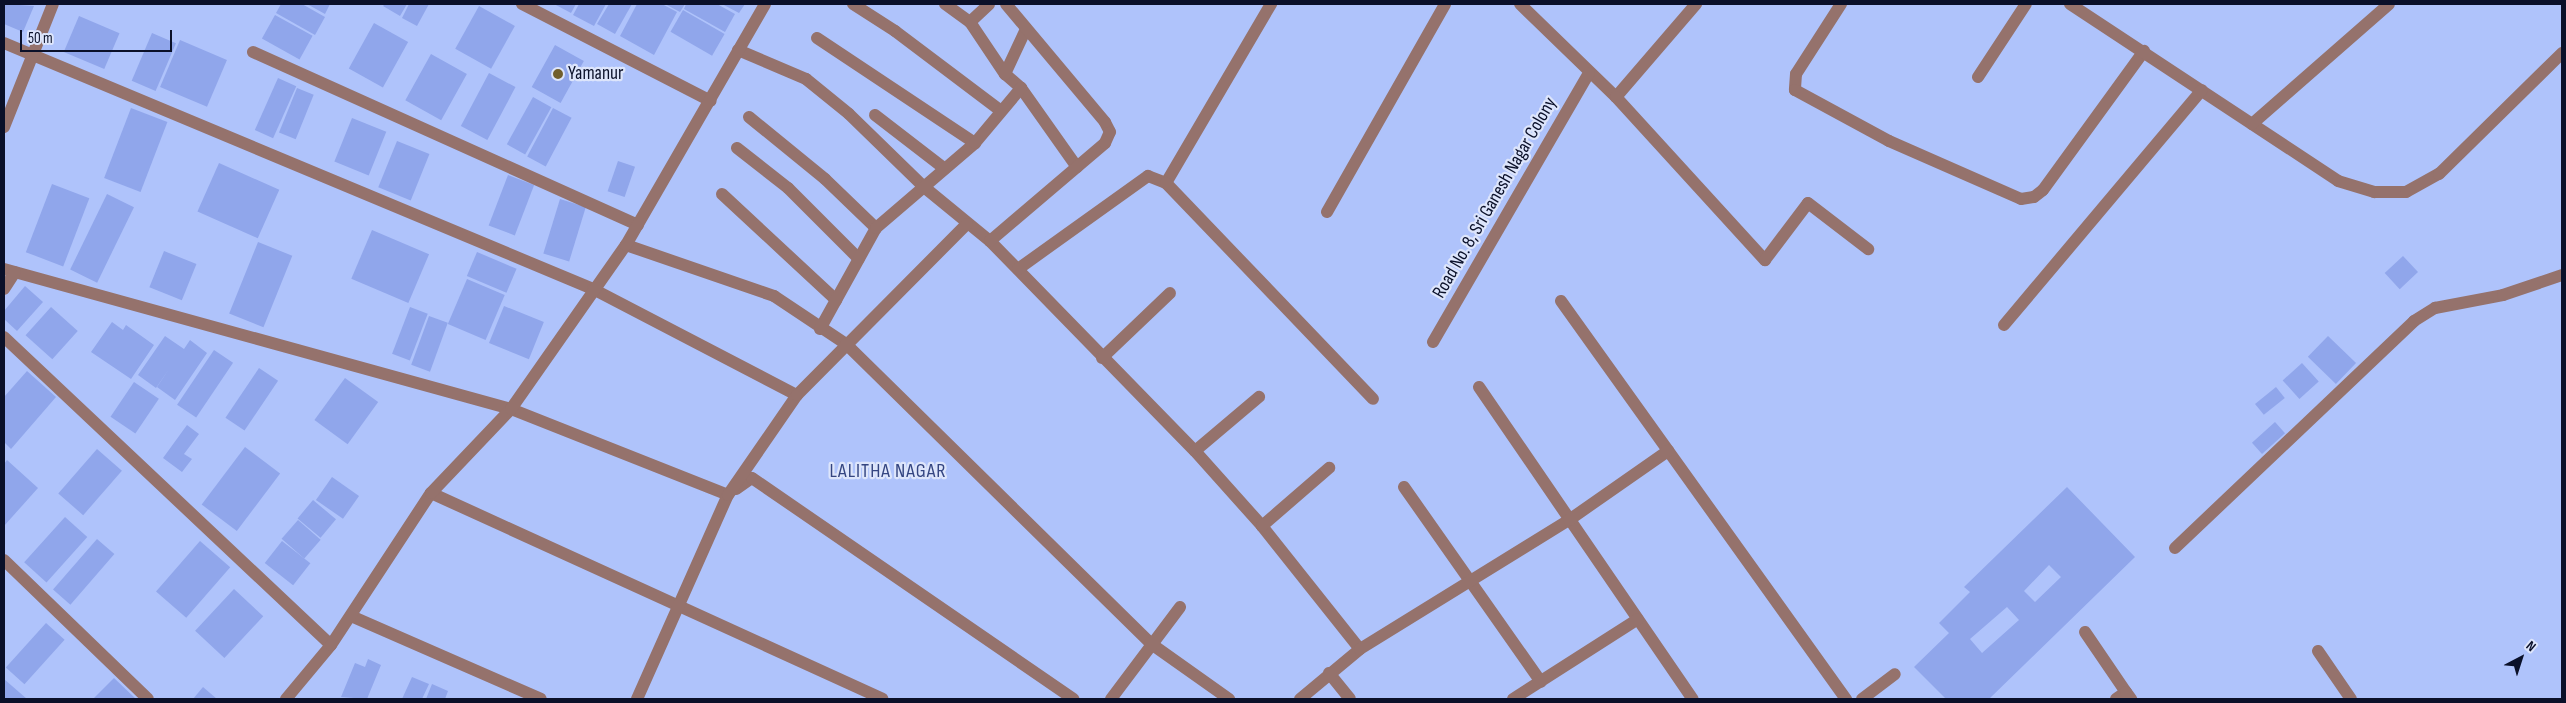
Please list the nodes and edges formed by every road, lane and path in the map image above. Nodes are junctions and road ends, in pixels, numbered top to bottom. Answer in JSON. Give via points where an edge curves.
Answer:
{"nodes":[{"id":1,"x":53,"y":4,"type":"edge"},
{"id":2,"x":522,"y":4,"type":"edge"},
{"id":3,"x":765,"y":4,"type":"edge"},
{"id":4,"x":853,"y":4,"type":"edge"},
{"id":5,"x":945,"y":4,"type":"edge"},
{"id":6,"x":989,"y":4,"type":"edge"},
{"id":7,"x":1006,"y":4,"type":"edge"},
{"id":8,"x":1271,"y":4,"type":"edge"},
{"id":9,"x":1445,"y":4,"type":"edge"},
{"id":10,"x":1520,"y":4,"type":"edge"},
{"id":11,"x":1696,"y":4,"type":"edge"},
{"id":12,"x":1842,"y":4,"type":"edge"},
{"id":13,"x":2026,"y":4,"type":"edge"},
{"id":14,"x":2070,"y":4,"type":"edge"},
{"id":15,"x":2390,"y":4,"type":"edge"},
{"id":16,"x":970,"y":22,"type":"junction"},
{"id":17,"x":1026,"y":28,"type":"junction"},
{"id":18,"x":817,"y":38,"type":"dead end"},
{"id":19,"x":4,"y":43,"type":"edge"},
{"id":20,"x":738,"y":50,"type":"junction"},
{"id":21,"x":2144,"y":51,"type":"junction"},
{"id":22,"x":252,"y":52,"type":"dead end"},
{"id":23,"x":2562,"y":53,"type":"edge"},
{"id":24,"x":33,"y":56,"type":"junction"},
{"id":25,"x":1590,"y":73,"type":"junction"},
{"id":26,"x":1006,"y":74,"type":"junction"},
{"id":27,"x":1978,"y":77,"type":"dead end"},
{"id":28,"x":1021,"y":88,"type":"junction"},
{"id":29,"x":2202,"y":90,"type":"junction"},
{"id":30,"x":1616,"y":97,"type":"junction"},
{"id":31,"x":711,"y":101,"type":"junction"},
{"id":32,"x":1000,"y":110,"type":"junction"},
{"id":33,"x":875,"y":115,"type":"dead end"},
{"id":34,"x":749,"y":117,"type":"dead end"},
{"id":35,"x":2252,"y":124,"type":"junction"},
{"id":36,"x":4,"y":126,"type":"edge"},
{"id":37,"x":975,"y":143,"type":"junction"},
{"id":38,"x":737,"y":148,"type":"dead end"},
{"id":39,"x":1077,"y":167,"type":"junction"},
{"id":40,"x":945,"y":169,"type":"junction"},
{"id":41,"x":1166,"y":183,"type":"junction"},
{"id":42,"x":924,"y":187,"type":"junction"},
{"id":43,"x":722,"y":194,"type":"dead end"},
{"id":44,"x":1327,"y":212,"type":"dead end"},
{"id":45,"x":967,"y":224,"type":"junction"},
{"id":46,"x":638,"y":225,"type":"junction"},
{"id":47,"x":876,"y":228,"type":"junction"},
{"id":48,"x":990,"y":241,"type":"junction"},
{"id":49,"x":626,"y":245,"type":"junction"},
{"id":50,"x":1868,"y":249,"type":"dead end"},
{"id":51,"x":859,"y":258,"type":"junction"},
{"id":52,"x":1018,"y":269,"type":"junction"},
{"id":53,"x":10,"y":270,"type":"edge"},
{"id":54,"x":2562,"y":275,"type":"edge"},
{"id":55,"x":4,"y":289,"type":"edge"},
{"id":56,"x":593,"y":289,"type":"junction"},
{"id":57,"x":1170,"y":293,"type":"dead end"},
{"id":58,"x":836,"y":300,"type":"junction"},
{"id":59,"x":1561,"y":301,"type":"dead end"},
{"id":60,"x":2004,"y":324,"type":"dead end"},
{"id":61,"x":820,"y":329,"type":"junction"},
{"id":62,"x":4,"y":337,"type":"edge"},
{"id":63,"x":1433,"y":342,"type":"dead end"},
{"id":64,"x":846,"y":344,"type":"junction"},
{"id":65,"x":1102,"y":358,"type":"junction"},
{"id":66,"x":1479,"y":387,"type":"dead end"},
{"id":67,"x":797,"y":395,"type":"junction"},
{"id":68,"x":1259,"y":397,"type":"dead end"},
{"id":69,"x":1373,"y":399,"type":"dead end"},
{"id":70,"x":511,"y":409,"type":"junction"},
{"id":71,"x":1195,"y":451,"type":"junction"},
{"id":72,"x":1668,"y":451,"type":"junction"},
{"id":73,"x":1329,"y":468,"type":"dead end"},
{"id":74,"x":1404,"y":487,"type":"dead end"},
{"id":75,"x":431,"y":493,"type":"junction"},
{"id":76,"x":728,"y":495,"type":"junction"},
{"id":77,"x":1569,"y":520,"type":"junction"},
{"id":78,"x":1262,"y":526,"type":"junction"},
{"id":79,"x":2175,"y":548,"type":"dead end"},
{"id":80,"x":4,"y":560,"type":"edge"},
{"id":81,"x":1469,"y":581,"type":"junction"},
{"id":82,"x":678,"y":607,"type":"junction"},
{"id":83,"x":1180,"y":607,"type":"dead end"},
{"id":84,"x":350,"y":616,"type":"junction"},
{"id":85,"x":1638,"y":619,"type":"junction"},
{"id":86,"x":2085,"y":632,"type":"dead end"},
{"id":87,"x":1150,"y":643,"type":"junction"},
{"id":88,"x":331,"y":645,"type":"junction"},
{"id":89,"x":1360,"y":649,"type":"junction"},
{"id":90,"x":2318,"y":651,"type":"dead end"},
{"id":91,"x":1329,"y":673,"type":"junction"},
{"id":92,"x":1894,"y":674,"type":"dead end"},
{"id":93,"x":1541,"y":682,"type":"junction"},
{"id":94,"x":2124,"y":697,"type":"edge"},
{"id":95,"x":148,"y":699,"type":"edge"},
{"id":96,"x":286,"y":699,"type":"edge"},
{"id":97,"x":542,"y":699,"type":"edge"},
{"id":98,"x":636,"y":699,"type":"edge"},
{"id":99,"x":882,"y":699,"type":"edge"},
{"id":100,"x":1073,"y":699,"type":"edge"},
{"id":101,"x":1110,"y":699,"type":"edge"},
{"id":102,"x":1229,"y":699,"type":"edge"},
{"id":103,"x":1300,"y":699,"type":"edge"},
{"id":104,"x":1350,"y":699,"type":"edge"},
{"id":105,"x":1513,"y":699,"type":"edge"},
{"id":106,"x":1693,"y":699,"type":"edge"},
{"id":107,"x":1846,"y":699,"type":"edge"},
{"id":108,"x":1862,"y":699,"type":"edge"},
{"id":109,"x":2352,"y":699,"type":"edge"}],
"edges":[{"from":1,"to":24,"type":"street"},
{"from":2,"to":31,"type":"street"},
{"from":3,"to":20,"type":"street"},
{"from":4,"to":32,"type":"street","via":[[895,31]]},
{"from":5,"to":16,"type":"street"},
{"from":6,"to":16,"type":"street"},
{"from":7,"to":17,"type":"street"},
{"from":8,"to":41,"type":"street"},
{"from":9,"to":44,"type":"street"},
{"from":10,"to":25,"type":"street"},
{"from":11,"to":30,"type":"street"},
{"from":12,"to":21,"type":"street","via":[[1796,74],[1796,90],[1889,140],[2021,199],[2034,197],[2043,190]]},
{"from":13,"to":27,"type":"street"},
{"from":14,"to":21,"type":"street"},
{"from":15,"to":35,"type":"street"},
{"from":16,"to":26,"type":"street"},
{"from":17,"to":26,"type":"street"},
{"from":17,"to":39,"type":"street","via":[[1110,132],[1105,143]]},
{"from":18,"to":37,"type":"street"},
{"from":19,"to":24,"type":"street"},
{"from":20,"to":31,"type":"street"},
{"from":20,"to":42,"type":"street","via":[[806,79],[849,114]]},
{"from":21,"to":29,"type":"street"},
{"from":22,"to":46,"type":"street"},
{"from":23,"to":35,"type":"street","via":[[2439,174],[2406,192],[2374,192],[2338,181]]},
{"from":24,"to":36,"type":"street"},
{"from":24,"to":56,"type":"street"},
{"from":25,"to":30,"type":"street"},
{"from":25,"to":63,"type":"street","name":"Road No. 8, Sri Ganesh Nagar Colony"},
{"from":26,"to":28,"type":"street"},
{"from":28,"to":32,"type":"street"},
{"from":28,"to":39,"type":"street"},
{"from":29,"to":35,"type":"street"},
{"from":29,"to":60,"type":"street"},
{"from":30,"to":50,"type":"street","via":[[1765,260],[1808,203]]},
{"from":31,"to":46,"type":"street"},
{"from":32,"to":37,"type":"street"},
{"from":33,"to":40,"type":"street"},
{"from":34,"to":47,"type":"street","via":[[825,178]]},
{"from":37,"to":40,"type":"street"},
{"from":38,"to":51,"type":"street","via":[[788,188]]},
{"from":39,"to":48,"type":"street"},
{"from":40,"to":42,"type":"street"},
{"from":41,"to":52,"type":"street","via":[[1148,176]]},
{"from":41,"to":69,"type":"street"},
{"from":42,"to":45,"type":"street"},
{"from":42,"to":47,"type":"street"},
{"from":43,"to":58,"type":"street"},
{"from":45,"to":48,"type":"street"},
{"from":45,"to":64,"type":"street"},
{"from":46,"to":49,"type":"street"},
{"from":47,"to":51,"type":"street"},
{"from":48,"to":52,"type":"street"},
{"from":49,"to":56,"type":"street"},
{"from":49,"to":61,"type":"street","via":[[774,296]]},
{"from":51,"to":58,"type":"street"},
{"from":52,"to":65,"type":"street"},
{"from":53,"to":55,"type":"street"},
{"from":53,"to":70,"type":"street"},
{"from":54,"to":79,"type":"street","via":[[2503,295],[2434,308],[2414,321]]},
{"from":56,"to":67,"type":"street"},
{"from":56,"to":70,"type":"street"},
{"from":57,"to":65,"type":"street"},
{"from":58,"to":61,"type":"street"},
{"from":59,"to":72,"type":"street"},
{"from":61,"to":64,"type":"street"},
{"from":62,"to":88,"type":"street"},
{"from":64,"to":67,"type":"street"},
{"from":64,"to":87,"type":"street"},
{"from":65,"to":71,"type":"street"},
{"from":66,"to":77,"type":"street"},
{"from":67,"to":76,"type":"street"},
{"from":68,"to":71,"type":"street"},
{"from":70,"to":75,"type":"street"},
{"from":70,"to":76,"type":"street"},
{"from":71,"to":78,"type":"street"},
{"from":72,"to":77,"type":"street"},
{"from":72,"to":107,"type":"street"},
{"from":73,"to":78,"type":"street"},
{"from":74,"to":81,"type":"street"},
{"from":75,"to":82,"type":"street"},
{"from":75,"to":84,"type":"street"},
{"from":76,"to":82,"type":"street"},
{"from":76,"to":100,"type":"street","via":[[752,478]]},
{"from":77,"to":81,"type":"street"},
{"from":77,"to":85,"type":"street"},
{"from":78,"to":89,"type":"street"},
{"from":80,"to":95,"type":"street"},
{"from":81,"to":89,"type":"street"},
{"from":81,"to":93,"type":"street"},
{"from":82,"to":98,"type":"street"},
{"from":82,"to":99,"type":"street"},
{"from":83,"to":87,"type":"street"},
{"from":84,"to":88,"type":"street"},
{"from":84,"to":97,"type":"street"},
{"from":85,"to":93,"type":"street"},
{"from":85,"to":106,"type":"street"},
{"from":86,"to":94,"type":"street"},
{"from":87,"to":101,"type":"street"},
{"from":87,"to":102,"type":"street"},
{"from":88,"to":96,"type":"street"},
{"from":89,"to":91,"type":"street"},
{"from":90,"to":109,"type":"street"},
{"from":91,"to":103,"type":"street"},
{"from":91,"to":104,"type":"street"},
{"from":92,"to":108,"type":"street"},
{"from":93,"to":105,"type":"street"}]}
